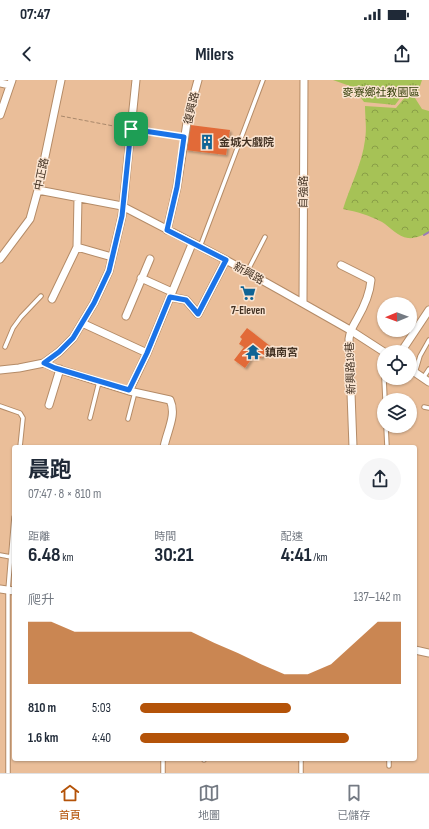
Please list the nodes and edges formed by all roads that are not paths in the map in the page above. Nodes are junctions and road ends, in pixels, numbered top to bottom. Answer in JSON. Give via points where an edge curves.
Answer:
{"nodes":[{"id":1,"x":61,"y":80,"type":"edge"},
{"id":2,"x":136,"y":80,"type":"edge"},
{"id":3,"x":198,"y":80,"type":"edge"},
{"id":4,"x":263,"y":80,"type":"edge"},
{"id":5,"x":304,"y":80,"type":"edge"},
{"id":6,"x":0,"y":82,"type":"edge"},
{"id":7,"x":11,"y":83,"type":"edge"},
{"id":8,"x":0,"y":115,"type":"edge"},
{"id":9,"x":38,"y":190,"type":"junction"},
{"id":10,"x":78,"y":198,"type":"junction"},
{"id":11,"x":122,"y":206,"type":"junction"},
{"id":12,"x":167,"y":230,"type":"junction"},
{"id":13,"x":265,"y":238,"type":"dead end"},
{"id":14,"x":192,"y":244,"type":"junction"},
{"id":15,"x":77,"y":247,"type":"junction"},
{"id":16,"x":200,"y":247,"type":"junction"},
{"id":17,"x":112,"y":257,"type":"junction"},
{"id":18,"x":0,"y":259,"type":"edge"},
{"id":19,"x":150,"y":259,"type":"dead end"},
{"id":20,"x":226,"y":260,"type":"junction"},
{"id":21,"x":341,"y":265,"type":"dead end"},
{"id":22,"x":247,"y":272,"type":"junction"},
{"id":23,"x":141,"y":278,"type":"junction"},
{"id":24,"x":171,"y":294,"type":"junction"},
{"id":25,"x":41,"y":296,"type":"dead end"},
{"id":26,"x":52,"y":299,"type":"dead end"},
{"id":27,"x":302,"y":303,"type":"junction"},
{"id":28,"x":429,"y":310,"type":"edge"},
{"id":29,"x":126,"y":316,"type":"dead end"},
{"id":30,"x":82,"y":323,"type":"junction"},
{"id":31,"x":350,"y":330,"type":"junction"},
{"id":32,"x":429,"y":340,"type":"edge"},
{"id":33,"x":406,"y":345,"type":"edge"},
{"id":34,"x":5,"y":347,"type":"dead end"},
{"id":35,"x":377,"y":347,"type":"edge"},
{"id":36,"x":147,"y":353,"type":"junction"},
{"id":37,"x":417,"y":362,"type":"edge"},
{"id":38,"x":44,"y":363,"type":"junction"},
{"id":39,"x":60,"y":369,"type":"junction"},
{"id":40,"x":429,"y":369,"type":"edge"},
{"id":41,"x":0,"y":370,"type":"edge"},
{"id":42,"x":417,"y":374,"type":"edge"},
{"id":43,"x":426,"y":380,"type":"edge"},
{"id":44,"x":99,"y":381,"type":"junction"},
{"id":45,"x":132,"y":391,"type":"junction"},
{"id":46,"x":49,"y":405,"type":"dead end"},
{"id":47,"x":0,"y":406,"type":"edge"},
{"id":48,"x":424,"y":407,"type":"dead end"},
{"id":49,"x":429,"y":408,"type":"edge"},
{"id":50,"x":90,"y":418,"type":"dead end"},
{"id":51,"x":128,"y":419,"type":"dead end"},
{"id":52,"x":386,"y":433,"type":"edge"},
{"id":53,"x":20,"y":445,"type":"edge"},
{"id":54,"x":165,"y":445,"type":"edge"},
{"id":55,"x":353,"y":445,"type":"edge"},
{"id":56,"x":387,"y":445,"type":"edge"},
{"id":57,"x":12,"y":543,"type":"edge"},
{"id":58,"x":0,"y":555,"type":"edge"},
{"id":59,"x":11,"y":556,"type":"junction"},
{"id":60,"x":0,"y":589,"type":"edge"},
{"id":61,"x":11,"y":590,"type":"edge"},
{"id":62,"x":417,"y":650,"type":"edge"},
{"id":63,"x":429,"y":653,"type":"edge"},
{"id":64,"x":163,"y":761,"type":"edge"},
{"id":65,"x":301,"y":761,"type":"edge"},
{"id":66,"x":389,"y":761,"type":"edge"},
{"id":67,"x":389,"y":766,"type":"dead end"},
{"id":68,"x":8,"y":773,"type":"edge"},
{"id":69,"x":163,"y":773,"type":"edge"},
{"id":70,"x":301,"y":773,"type":"edge"}],
"edges":[{"from":1,"to":9,"type":"street","name":"中正路"},
{"from":2,"to":11,"type":"street"},
{"from":3,"to":12,"type":"street","name":"復興路","via":[[188,116],[177,187]]},
{"from":4,"to":16,"type":"lane"},
{"from":5,"to":27,"type":"street","name":"自強路"},
{"from":6,"to":7,"type":"street"},
{"from":7,"to":8,"type":"street"},
{"from":9,"to":10,"type":"street","name":"新興路"},
{"from":9,"to":18,"type":"street","name":"中正路","via":[[30,219]]},
{"from":10,"to":11,"type":"street","name":"新興路"},
{"from":10,"to":15,"type":"street"},
{"from":11,"to":12,"type":"street","name":"新興路"},
{"from":11,"to":17,"type":"street"},
{"from":12,"to":14,"type":"street","name":"新興路"},
{"from":13,"to":22,"type":"lane"},
{"from":14,"to":16,"type":"street","name":"新興路"},
{"from":14,"to":24,"type":"street"},
{"from":15,"to":17,"type":"street"},
{"from":15,"to":26,"type":"street"},
{"from":16,"to":20,"type":"street","name":"新興路"},
{"from":17,"to":30,"type":"street","via":[[109,271]]},
{"from":19,"to":23,"type":"street"},
{"from":20,"to":22,"type":"street","name":"新興路"},
{"from":20,"to":24,"type":"street","via":[[198,314],[186,300]]},
{"from":21,"to":31,"type":"street","name":"新興路19巷","via":[[371,280],[358,317]]},
{"from":22,"to":27,"type":"street","name":"新興路"},
{"from":23,"to":24,"type":"street"},
{"from":23,"to":29,"type":"street"},
{"from":24,"to":36,"type":"street"},
{"from":25,"to":34,"type":"lane","via":[[13,328]]},
{"from":27,"to":31,"type":"street","name":"新興路"},
{"from":28,"to":33,"type":"street"},
{"from":30,"to":36,"type":"street"},
{"from":30,"to":38,"type":"street","via":[[73,338]]},
{"from":31,"to":35,"type":"street","name":"新興路"},
{"from":31,"to":55,"type":"street","name":"新興路19巷"},
{"from":32,"to":37,"type":"lane"},
{"from":36,"to":45,"type":"street"},
{"from":38,"to":39,"type":"street"},
{"from":38,"to":41,"type":"street"},
{"from":39,"to":44,"type":"street"},
{"from":39,"to":46,"type":"street"},
{"from":40,"to":43,"type":"lane"},
{"from":42,"to":43,"type":"street"},
{"from":44,"to":45,"type":"street"},
{"from":44,"to":50,"type":"lane"},
{"from":45,"to":51,"type":"lane"},
{"from":45,"to":54,"type":"street","via":[[170,400],[173,414]]},
{"from":47,"to":53,"type":"lane","via":[[20,413]]},
{"from":48,"to":49,"type":"lane"},
{"from":52,"to":56,"type":"lane"},
{"from":57,"to":59,"type":"lane"},
{"from":58,"to":59,"type":"lane"},
{"from":59,"to":61,"type":"lane"},
{"from":60,"to":61,"type":"street"},
{"from":61,"to":68,"type":"lane"},
{"from":62,"to":63,"type":"street"},
{"from":64,"to":69,"type":"lane"},
{"from":65,"to":70,"type":"lane"},
{"from":66,"to":67,"type":"lane"}]}
